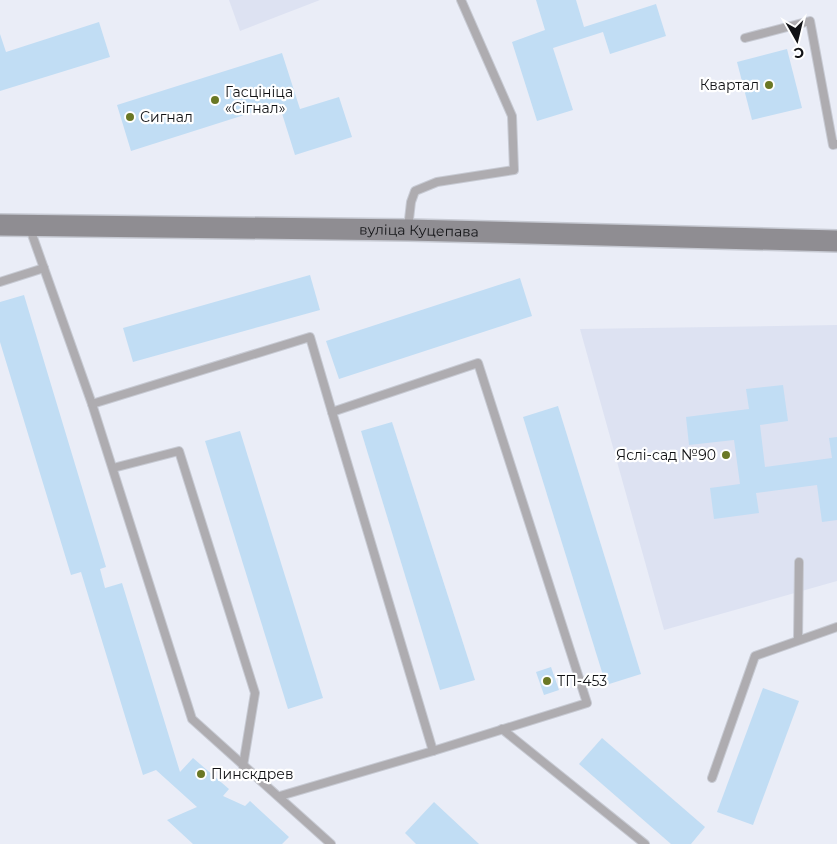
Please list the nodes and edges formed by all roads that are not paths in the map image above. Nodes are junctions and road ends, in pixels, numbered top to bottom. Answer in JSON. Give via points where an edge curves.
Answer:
{"nodes":[{"id":1,"x":461,"y":0,"type":"edge"},
{"id":2,"x":744,"y":38,"type":"dead end"},
{"id":3,"x":837,"y":144,"type":"edge"},
{"id":4,"x":0,"y":225,"type":"edge"},
{"id":5,"x":29,"y":225,"type":"junction"},
{"id":6,"x":408,"y":230,"type":"junction"},
{"id":7,"x":837,"y":241,"type":"edge"},
{"id":8,"x":44,"y":268,"type":"junction"},
{"id":9,"x":0,"y":282,"type":"edge"},
{"id":10,"x":92,"y":404,"type":"junction"},
{"id":11,"x":332,"y":412,"type":"junction"},
{"id":12,"x":113,"y":468,"type":"junction"},
{"id":13,"x":799,"y":562,"type":"dead end"},
{"id":14,"x":837,"y":627,"type":"edge"},
{"id":15,"x":798,"y":640,"type":"junction"},
{"id":16,"x":502,"y":730,"type":"junction"},
{"id":17,"x":433,"y":751,"type":"junction"},
{"id":18,"x":243,"y":766,"type":"junction"},
{"id":19,"x":712,"y":778,"type":"dead end"},
{"id":20,"x":280,"y":796,"type":"junction"},
{"id":21,"x":331,"y":844,"type":"edge"},
{"id":22,"x":645,"y":844,"type":"edge"}],
"edges":[{"from":1,"to":6,"type":"lane","via":[[512,116],[514,170],[437,182],[415,191]]},
{"from":2,"to":3,"type":"lane","via":[[810,22],[833,145]]},
{"from":4,"to":5,"type":"main road","name":"вуліца Куцепава"},
{"from":5,"to":6,"type":"main road","name":"вуліца Куцепава"},
{"from":5,"to":8,"type":"lane"},
{"from":6,"to":7,"type":"main road","name":"вуліца Куцепава"},
{"from":8,"to":9,"type":"lane"},
{"from":8,"to":10,"type":"lane"},
{"from":10,"to":11,"type":"lane","via":[[310,337]]},
{"from":10,"to":12,"type":"lane"},
{"from":11,"to":16,"type":"lane","via":[[478,363],[587,703]]},
{"from":11,"to":17,"type":"lane"},
{"from":12,"to":18,"type":"lane","via":[[192,719]]},
{"from":12,"to":18,"type":"lane","via":[[179,451],[255,693]]},
{"from":13,"to":15,"type":"lane"},
{"from":14,"to":15,"type":"lane"},
{"from":15,"to":19,"type":"lane","via":[[755,656]]},
{"from":16,"to":17,"type":"lane"},
{"from":16,"to":22,"type":"lane"},
{"from":17,"to":20,"type":"lane"},
{"from":18,"to":20,"type":"lane"},
{"from":20,"to":21,"type":"lane"}]}
